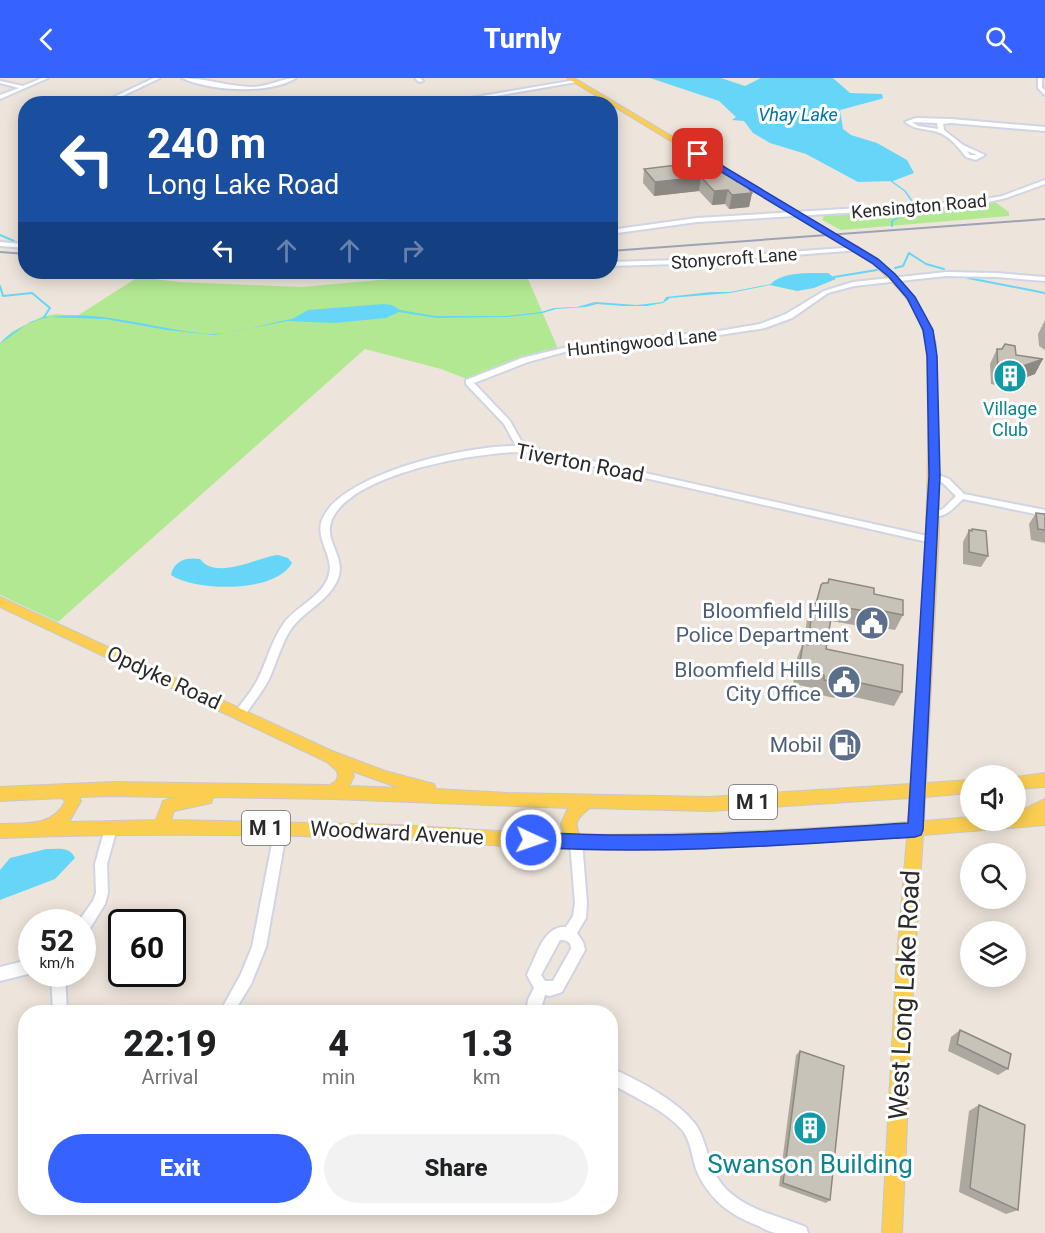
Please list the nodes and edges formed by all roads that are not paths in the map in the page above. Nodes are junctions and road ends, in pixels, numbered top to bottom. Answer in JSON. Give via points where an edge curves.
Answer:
{"nodes":[{"id":1,"x":46,"y":78,"type":"edge"},
{"id":2,"x":158,"y":78,"type":"edge"},
{"id":3,"x":184,"y":78,"type":"edge"},
{"id":4,"x":294,"y":78,"type":"edge"},
{"id":5,"x":1040,"y":78,"type":"edge"},
{"id":6,"x":572,"y":79,"type":"edge"},
{"id":7,"x":0,"y":81,"type":"edge"},
{"id":8,"x":24,"y":87,"type":"junction"},
{"id":9,"x":1045,"y":93,"type":"edge"},
{"id":10,"x":119,"y":96,"type":"edge"},
{"id":11,"x":485,"y":96,"type":"edge"},
{"id":12,"x":600,"y":96,"type":"edge"},
{"id":13,"x":0,"y":97,"type":"edge"},
{"id":14,"x":618,"y":106,"type":"edge"},
{"id":15,"x":946,"y":122,"type":"junction"},
{"id":16,"x":1045,"y":129,"type":"edge"},
{"id":17,"x":941,"y":131,"type":"junction"},
{"id":18,"x":961,"y":146,"type":"dead end"},
{"id":19,"x":1045,"y":182,"type":"edge"},
{"id":20,"x":798,"y":214,"type":"junction"},
{"id":21,"x":618,"y":231,"type":"edge"},
{"id":22,"x":0,"y":244,"type":"edge"},
{"id":23,"x":18,"y":245,"type":"edge"},
{"id":24,"x":857,"y":249,"type":"junction"},
{"id":25,"x":618,"y":264,"type":"edge"},
{"id":26,"x":894,"y":278,"type":"junction"},
{"id":27,"x":1045,"y":279,"type":"edge"},
{"id":28,"x":521,"y":448,"type":"junction"},
{"id":29,"x":934,"y":476,"type":"junction"},
{"id":30,"x":960,"y":496,"type":"junction"},
{"id":31,"x":1045,"y":513,"type":"edge"},
{"id":32,"x":933,"y":515,"type":"junction"},
{"id":33,"x":932,"y":540,"type":"junction"},
{"id":34,"x":0,"y":602,"type":"edge"},
{"id":35,"x":240,"y":714,"type":"junction"},
{"id":36,"x":327,"y":754,"type":"junction"},
{"id":37,"x":1045,"y":780,"type":"edge"},
{"id":38,"x":1026,"y":782,"type":"edge"},
{"id":39,"x":960,"y":788,"type":"edge"},
{"id":40,"x":66,"y":791,"type":"junction"},
{"id":41,"x":918,"y":791,"type":"junction"},
{"id":42,"x":295,"y":792,"type":"junction"},
{"id":43,"x":332,"y":792,"type":"junction"},
{"id":44,"x":0,"y":794,"type":"edge"},
{"id":45,"x":454,"y":796,"type":"junction"},
{"id":46,"x":587,"y":802,"type":"junction"},
{"id":47,"x":1045,"y":806,"type":"edge"},
{"id":48,"x":1026,"y":816,"type":"edge"},
{"id":49,"x":1045,"y":818,"type":"edge"},
{"id":50,"x":1026,"y":819,"type":"edge"},
{"id":51,"x":162,"y":825,"type":"junction"},
{"id":52,"x":960,"y":826,"type":"edge"},
{"id":53,"x":111,"y":828,"type":"junction"},
{"id":54,"x":281,"y":828,"type":"junction"},
{"id":55,"x":46,"y":829,"type":"junction"},
{"id":56,"x":915,"y":830,"type":"junction"},
{"id":57,"x":0,"y":831,"type":"edge"},
{"id":58,"x":576,"y":842,"type":"junction"},
{"id":59,"x":95,"y":909,"type":"edge"},
{"id":60,"x":569,"y":934,"type":"junction"},
{"id":61,"x":18,"y":970,"type":"edge"},
{"id":62,"x":0,"y":974,"type":"edge"},
{"id":63,"x":59,"y":987,"type":"edge"},
{"id":64,"x":541,"y":987,"type":"junction"},
{"id":65,"x":60,"y":1005,"type":"edge"},
{"id":66,"x":231,"y":1005,"type":"edge"},
{"id":67,"x":534,"y":1005,"type":"edge"},
{"id":68,"x":618,"y":1080,"type":"edge"},
{"id":69,"x":800,"y":1233,"type":"edge"},
{"id":70,"x":892,"y":1233,"type":"edge"}],
"edges":[{"from":1,"to":8,"type":"street"},
{"from":2,"to":10,"type":"street"},
{"from":3,"to":4,"type":"street","via":[[244,87]]},
{"from":5,"to":9,"type":"street","via":[[1040,88]]},
{"from":6,"to":11,"type":"street"},
{"from":6,"to":12,"type":"main road","name":"West Long Lake Road"},
{"from":7,"to":8,"type":"street"},
{"from":8,"to":13,"type":"street"},
{"from":14,"to":20,"type":"main road","name":"West Long Lake Road"},
{"from":15,"to":16,"type":"street"},
{"from":15,"to":17,"type":"street","via":[[939,125]]},
{"from":15,"to":17,"type":"street","via":[[908,122]]},
{"from":17,"to":18,"type":"street"},
{"from":19,"to":20,"type":"street","name":"Kensington Road","via":[[975,203]]},
{"from":20,"to":21,"type":"street","name":"Kensington Road","via":[[697,220]]},
{"from":20,"to":24,"type":"main road","name":"West Long Lake Road"},
{"from":22,"to":23,"type":"street"},
{"from":24,"to":25,"type":"street","name":"Stonycroft Lane"},
{"from":24,"to":26,"type":"main road","name":"West Long Lake Road"},
{"from":26,"to":27,"type":"street","via":[[962,274]]},
{"from":26,"to":28,"type":"street","name":"Huntingwood Lane","via":[[832,289],[789,316],[762,326],[568,349],[525,360],[469,382],[507,423]]},
{"from":26,"to":29,"type":"main road","name":"West Long Lake Road","via":[[918,309],[930,337]]},
{"from":28,"to":33,"type":"street","name":"Tiverton Road"},
{"from":28,"to":35,"type":"street","name":"Tiverton Road","via":[[420,465],[361,486],[343,499],[326,524],[337,564],[333,578],[316,602],[287,627],[259,688]]},
{"from":29,"to":30,"type":"street","via":[[946,481]]},
{"from":29,"to":32,"type":"main road","name":"West Long Lake Road"},
{"from":30,"to":31,"type":"street"},
{"from":30,"to":32,"type":"street","via":[[946,511]]},
{"from":32,"to":33,"type":"main road","name":"West Long Lake Road"},
{"from":33,"to":41,"type":"main road","name":"West Long Lake Road"},
{"from":34,"to":35,"type":"main road","name":"Opdyke Road"},
{"from":35,"to":36,"type":"main road","name":"Opdyke Road"},
{"from":36,"to":43,"type":"main road","name":"Opdyke Road","via":[[346,771],[344,781]]},
{"from":36,"to":45,"type":"main road","name":"Opdyke Road","via":[[384,777]]},
{"from":37,"to":38,"type":"main road"},
{"from":39,"to":41,"type":"main road","name":"Woodward Avenue","number":"M 1"},
{"from":40,"to":42,"type":"main road","name":"Woodward Avenue","number":"M 1"},
{"from":40,"to":44,"type":"main road","name":"Woodward Avenue","number":"M 1"},
{"from":40,"to":55,"type":"main road","via":[[73,801],[71,808]]},
{"from":41,"to":46,"type":"main road","name":"Woodward Avenue","number":"M 1","via":[[709,804]]},
{"from":41,"to":56,"type":"main road","name":"West Long Lake Road"},
{"from":42,"to":43,"type":"main road","name":"Woodward Avenue","number":"M 1"},
{"from":42,"to":51,"type":"main road","via":[[174,802],[168,806]]},
{"from":43,"to":45,"type":"main road","name":"Woodward Avenue","number":"M 1"},
{"from":45,"to":46,"type":"main road","name":"Woodward Avenue","number":"M 1"},
{"from":46,"to":58,"type":"main road","via":[[574,811],[568,825]]},
{"from":47,"to":48,"type":"main road"},
{"from":49,"to":50,"type":"main road","name":"Woodward Avenue","number":"M 1"},
{"from":51,"to":53,"type":"main road","name":"Woodward Avenue","number":"M 1"},
{"from":51,"to":54,"type":"main road","name":"Woodward Avenue","number":"M 1"},
{"from":52,"to":56,"type":"main road","name":"Woodward Avenue","number":"M 1"},
{"from":53,"to":55,"type":"main road","name":"Woodward Avenue","number":"M 1"},
{"from":53,"to":59,"type":"street","via":[[101,864],[102,893]]},
{"from":54,"to":58,"type":"main road","name":"Woodward Avenue","number":"M 1"},
{"from":54,"to":66,"type":"street","via":[[259,948]]},
{"from":55,"to":57,"type":"main road","name":"Woodward Avenue","number":"M 1"},
{"from":56,"to":58,"type":"main road","name":"Woodward Avenue","number":"M 1","via":[[756,839]]},
{"from":56,"to":70,"type":"main road","name":"West Long Lake Road"},
{"from":58,"to":60,"type":"street","via":[[579,918]]},
{"from":60,"to":64,"type":"street","via":[[558,933],[553,937],[536,968],[536,982]]},
{"from":60,"to":64,"type":"street","via":[[578,950],[557,987]]},
{"from":61,"to":62,"type":"street"},
{"from":63,"to":65,"type":"street"},
{"from":64,"to":67,"type":"street"},
{"from":68,"to":69,"type":"street","via":[[688,1126],[709,1181],[729,1204]]}]}
